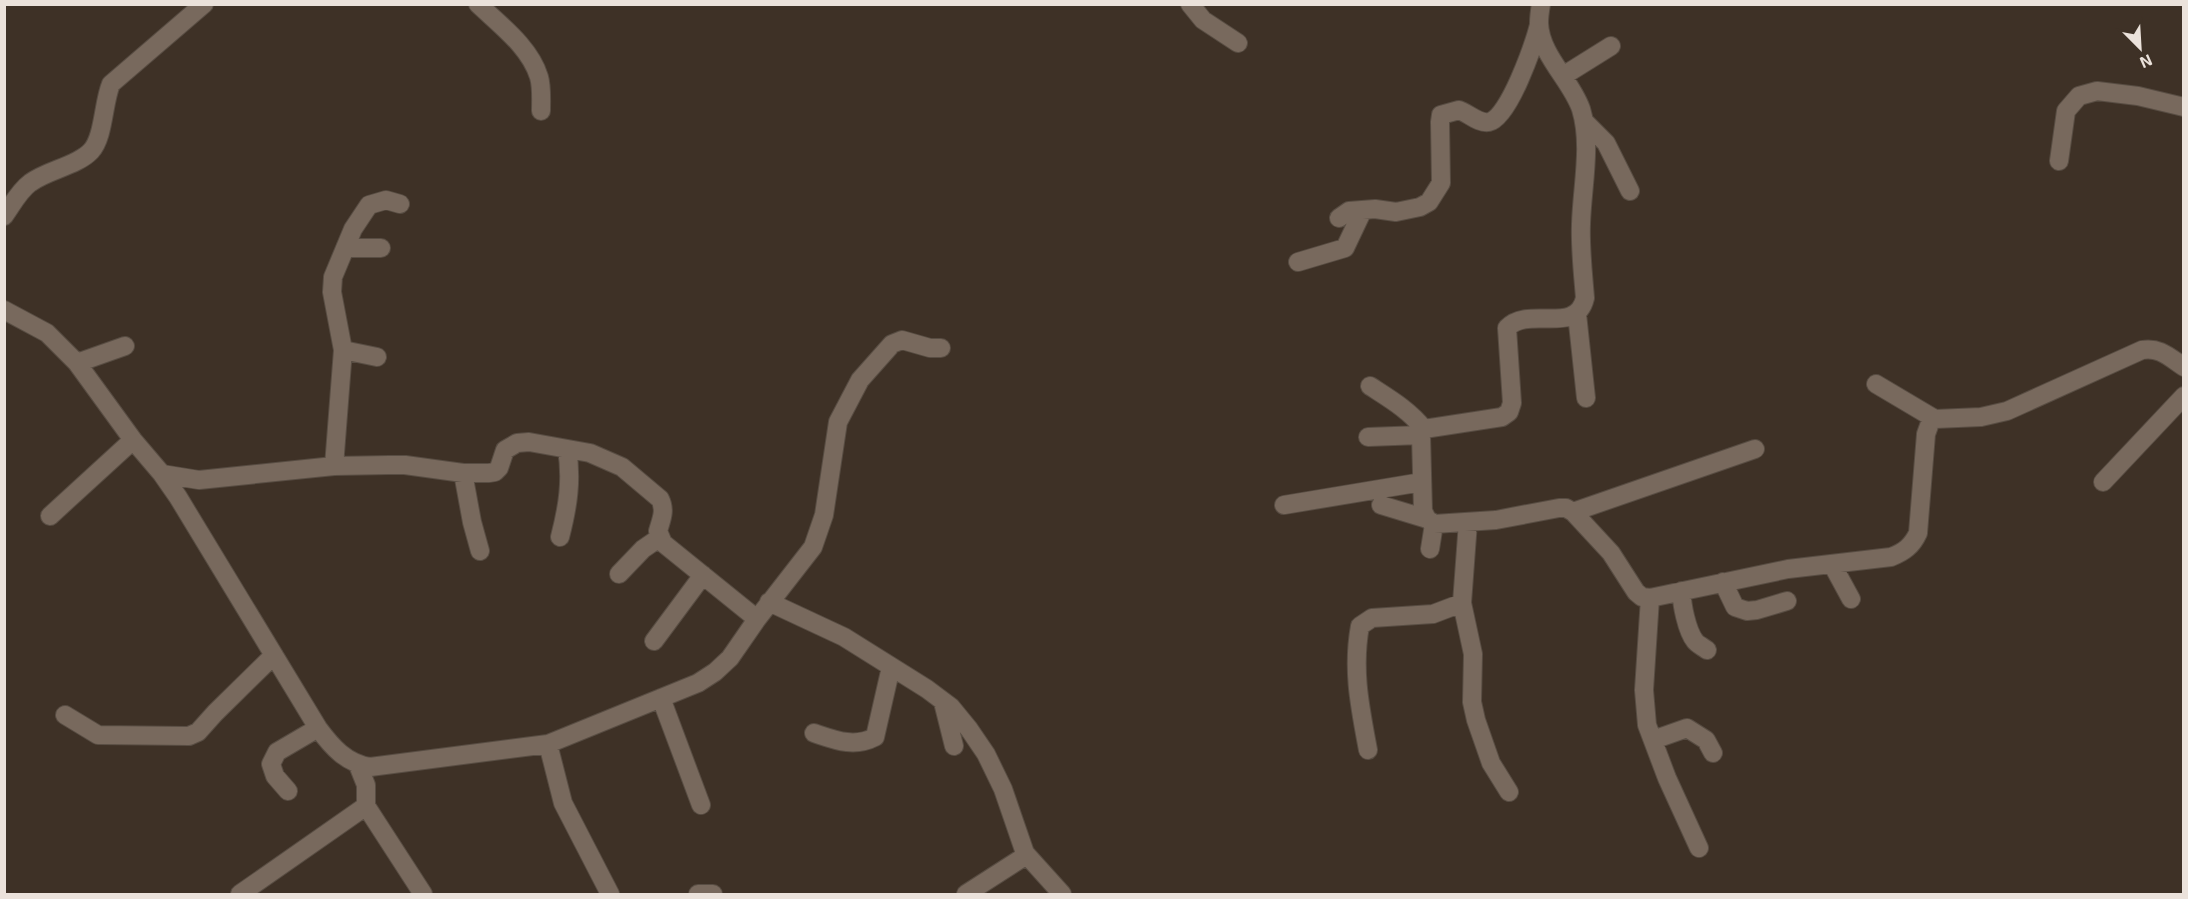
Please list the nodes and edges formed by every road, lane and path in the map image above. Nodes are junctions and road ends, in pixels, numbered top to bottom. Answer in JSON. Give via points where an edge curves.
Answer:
{"nodes":[{"id":1,"x":204,"y":4,"type":"edge"},
{"id":2,"x":478,"y":4,"type":"edge"},
{"id":3,"x":1190,"y":4,"type":"edge"},
{"id":4,"x":1541,"y":4,"type":"edge"},
{"id":5,"x":1539,"y":23,"type":"junction"},
{"id":6,"x":1238,"y":43,"type":"dead end"},
{"id":7,"x":1611,"y":46,"type":"dead end"},
{"id":8,"x":1563,"y":76,"type":"junction"},
{"id":9,"x":2184,"y":107,"type":"edge"},
{"id":10,"x":541,"y":111,"type":"dead end"},
{"id":11,"x":1584,"y":121,"type":"junction"},
{"id":12,"x":2059,"y":161,"type":"dead end"},
{"id":13,"x":1630,"y":191,"type":"dead end"},
{"id":14,"x":400,"y":204,"type":"dead end"},
{"id":15,"x":1363,"y":210,"type":"junction"},
{"id":16,"x":4,"y":216,"type":"edge"},
{"id":17,"x":1339,"y":218,"type":"dead end"},
{"id":18,"x":345,"y":248,"type":"junction"},
{"id":19,"x":381,"y":248,"type":"dead end"},
{"id":20,"x":1298,"y":262,"type":"dead end"},
{"id":21,"x":4,"y":310,"type":"edge"},
{"id":22,"x":1577,"y":314,"type":"junction"},
{"id":23,"x":125,"y":346,"type":"dead end"},
{"id":24,"x":941,"y":348,"type":"dead end"},
{"id":25,"x":343,"y":350,"type":"junction"},
{"id":26,"x":377,"y":357,"type":"dead end"},
{"id":27,"x":77,"y":363,"type":"junction"},
{"id":28,"x":2184,"y":367,"type":"edge"},
{"id":29,"x":1876,"y":384,"type":"dead end"},
{"id":30,"x":1370,"y":386,"type":"dead end"},
{"id":31,"x":2184,"y":396,"type":"edge"},
{"id":32,"x":1586,"y":398,"type":"dead end"},
{"id":33,"x":1935,"y":419,"type":"junction"},
{"id":34,"x":1422,"y":432,"type":"junction"},
{"id":35,"x":1368,"y":437,"type":"dead end"},
{"id":36,"x":133,"y":440,"type":"junction"},
{"id":37,"x":567,"y":449,"type":"junction"},
{"id":38,"x":1755,"y":449,"type":"dead end"},
{"id":39,"x":334,"y":466,"type":"junction"},
{"id":40,"x":463,"y":473,"type":"junction"},
{"id":41,"x":162,"y":474,"type":"junction"},
{"id":42,"x":199,"y":480,"type":"junction"},
{"id":43,"x":1422,"y":482,"type":"junction"},
{"id":44,"x":2103,"y":482,"type":"dead end"},
{"id":45,"x":178,"y":497,"type":"junction"},
{"id":46,"x":1284,"y":505,"type":"dead end"},
{"id":47,"x":1381,"y":505,"type":"dead end"},
{"id":48,"x":1573,"y":512,"type":"junction"},
{"id":49,"x":50,"y":516,"type":"dead end"},
{"id":50,"x":1431,"y":521,"type":"junction"},
{"id":51,"x":1468,"y":522,"type":"junction"},
{"id":52,"x":560,"y":537,"type":"dead end"},
{"id":53,"x":659,"y":538,"type":"junction"},
{"id":54,"x":1430,"y":549,"type":"dead end"},
{"id":55,"x":480,"y":551,"type":"dead end"},
{"id":56,"x":1832,"y":564,"type":"junction"},
{"id":57,"x":619,"y":574,"type":"dead end"},
{"id":58,"x":703,"y":575,"type":"junction"},
{"id":59,"x":1723,"y":582,"type":"junction"},
{"id":60,"x":1682,"y":591,"type":"junction"},
{"id":61,"x":1650,"y":598,"type":"junction"},
{"id":62,"x":1851,"y":599,"type":"dead end"},
{"id":63,"x":1787,"y":601,"type":"dead end"},
{"id":64,"x":770,"y":603,"type":"junction"},
{"id":65,"x":1462,"y":603,"type":"junction"},
{"id":66,"x":757,"y":619,"type":"junction"},
{"id":67,"x":654,"y":641,"type":"dead end"},
{"id":68,"x":1707,"y":650,"type":"dead end"},
{"id":69,"x":274,"y":656,"type":"junction"},
{"id":70,"x":891,"y":666,"type":"junction"},
{"id":71,"x":662,"y":698,"type":"junction"},
{"id":72,"x":944,"y":702,"type":"junction"},
{"id":73,"x":65,"y":715,"type":"dead end"},
{"id":74,"x":318,"y":728,"type":"junction"},
{"id":75,"x":814,"y":733,"type":"dead end"},
{"id":76,"x":1653,"y":740,"type":"junction"},
{"id":77,"x":548,"y":744,"type":"junction"},
{"id":78,"x":954,"y":746,"type":"dead end"},
{"id":79,"x":1368,"y":750,"type":"dead end"},
{"id":80,"x":1713,"y":753,"type":"dead end"},
{"id":81,"x":358,"y":765,"type":"junction"},
{"id":82,"x":288,"y":791,"type":"dead end"},
{"id":83,"x":1509,"y":792,"type":"dead end"},
{"id":84,"x":701,"y":805,"type":"dead end"},
{"id":85,"x":366,"y":806,"type":"junction"},
{"id":86,"x":1699,"y":848,"type":"dead end"},
{"id":87,"x":1025,"y":853,"type":"junction"},
{"id":88,"x":240,"y":894,"type":"edge"},
{"id":89,"x":423,"y":894,"type":"edge"},
{"id":90,"x":610,"y":894,"type":"edge"},
{"id":91,"x":966,"y":894,"type":"edge"},
{"id":92,"x":1062,"y":894,"type":"edge"}],
"edges":[{"from":1,"to":16,"type":"street","via":[[111,84],[91,151],[31,182]]},
{"from":2,"to":10,"type":"street","via":[[530,58],[540,78]]},
{"from":3,"to":6,"type":"street","via":[[1203,20]]},
{"from":4,"to":5,"type":"street"},
{"from":5,"to":8,"type":"street","via":[[1545,47]]},
{"from":5,"to":15,"type":"street","via":[[1515,90],[1495,119],[1482,121],[1459,110],[1441,115],[1441,183],[1429,202],[1396,212]]},
{"from":7,"to":8,"type":"street"},
{"from":8,"to":11,"type":"street"},
{"from":9,"to":12,"type":"street","via":[[2097,90],[2079,96],[2066,111]]},
{"from":11,"to":13,"type":"street","via":[[1606,143]]},
{"from":11,"to":22,"type":"street","via":[[1581,236],[1585,298]]},
{"from":14,"to":18,"type":"street","via":[[386,200],[369,205],[352,229]]},
{"from":15,"to":17,"type":"street","via":[[1349,211]]},
{"from":15,"to":20,"type":"street","via":[[1345,248]]},
{"from":18,"to":19,"type":"street"},
{"from":18,"to":25,"type":"street","via":[[333,277],[332,292]]},
{"from":21,"to":27,"type":"street","via":[[47,333]]},
{"from":22,"to":32,"type":"street"},
{"from":22,"to":34,"type":"street","via":[[1569,318],[1520,320],[1507,328],[1512,403],[1509,412],[1502,417]]},
{"from":23,"to":27,"type":"street"},
{"from":24,"to":64,"type":"street","via":[[902,340],[892,344],[860,380],[838,422],[824,515],[813,547]]},
{"from":25,"to":26,"type":"street"},
{"from":25,"to":39,"type":"street"},
{"from":27,"to":36,"type":"street"},
{"from":28,"to":33,"type":"street","via":[[2161,351],[2142,351],[2007,411],[1981,417]]},
{"from":29,"to":33,"type":"street"},
{"from":30,"to":34,"type":"street","via":[[1407,410]]},
{"from":31,"to":44,"type":"street"},
{"from":33,"to":56,"type":"street","via":[[1927,428],[1918,533],[1913,544],[1891,557]]},
{"from":34,"to":35,"type":"street"},
{"from":34,"to":43,"type":"street"},
{"from":36,"to":41,"type":"street"},
{"from":36,"to":49,"type":"street"},
{"from":37,"to":40,"type":"street","via":[[517,443],[505,450],[495,472]]},
{"from":37,"to":52,"type":"street","via":[[570,473]]},
{"from":37,"to":53,"type":"street","via":[[614,463],[660,500],[664,513]]},
{"from":38,"to":48,"type":"street"},
{"from":39,"to":40,"type":"street","via":[[405,465]]},
{"from":39,"to":42,"type":"street"},
{"from":40,"to":55,"type":"street"},
{"from":41,"to":42,"type":"street"},
{"from":41,"to":45,"type":"street"},
{"from":42,"to":45,"type":"street"},
{"from":43,"to":46,"type":"street"},
{"from":43,"to":50,"type":"street","via":[[1423,511]]},
{"from":45,"to":69,"type":"street"},
{"from":47,"to":50,"type":"street"},
{"from":48,"to":51,"type":"street","via":[[1559,508]]},
{"from":48,"to":61,"type":"street","via":[[1611,553],[1636,592]]},
{"from":50,"to":51,"type":"street"},
{"from":50,"to":54,"type":"street"},
{"from":51,"to":65,"type":"street"},
{"from":53,"to":57,"type":"street"},
{"from":53,"to":58,"type":"street"},
{"from":56,"to":59,"type":"street"},
{"from":56,"to":62,"type":"street"},
{"from":58,"to":66,"type":"street"},
{"from":58,"to":67,"type":"street"},
{"from":59,"to":60,"type":"street"},
{"from":59,"to":63,"type":"street","via":[[1735,608],[1747,611]]},
{"from":60,"to":61,"type":"street"},
{"from":60,"to":68,"type":"street","via":[[1690,630],[1695,641]]},
{"from":61,"to":76,"type":"street","via":[[1644,690],[1647,725]]},
{"from":64,"to":66,"type":"street"},
{"from":64,"to":70,"type":"street","via":[[843,636]]},
{"from":65,"to":79,"type":"street","via":[[1433,614],[1372,618],[1360,626],[1355,652]]},
{"from":65,"to":83,"type":"street","via":[[1473,654],[1472,702],[1476,720],[1491,764]]},
{"from":66,"to":71,"type":"street","via":[[730,658],[715,672]]},
{"from":69,"to":73,"type":"street","via":[[198,732],[189,736],[98,735]]},
{"from":69,"to":74,"type":"street"},
{"from":70,"to":72,"type":"street"},
{"from":70,"to":75,"type":"street","via":[[875,737],[854,744]]},
{"from":71,"to":77,"type":"street"},
{"from":71,"to":84,"type":"street"},
{"from":72,"to":78,"type":"street"},
{"from":72,"to":87,"type":"street","via":[[986,754]]},
{"from":74,"to":81,"type":"street","via":[[335,750]]},
{"from":74,"to":82,"type":"street","via":[[277,752],[271,764],[275,776]]},
{"from":76,"to":80,"type":"street","via":[[1687,728],[1706,740]]},
{"from":76,"to":86,"type":"street"},
{"from":77,"to":81,"type":"street","via":[[388,766]]},
{"from":77,"to":90,"type":"street","via":[[563,803]]},
{"from":81,"to":85,"type":"street","via":[[366,785]]},
{"from":85,"to":88,"type":"street"},
{"from":85,"to":89,"type":"street"},
{"from":87,"to":91,"type":"street"},
{"from":87,"to":92,"type":"street"}]}
